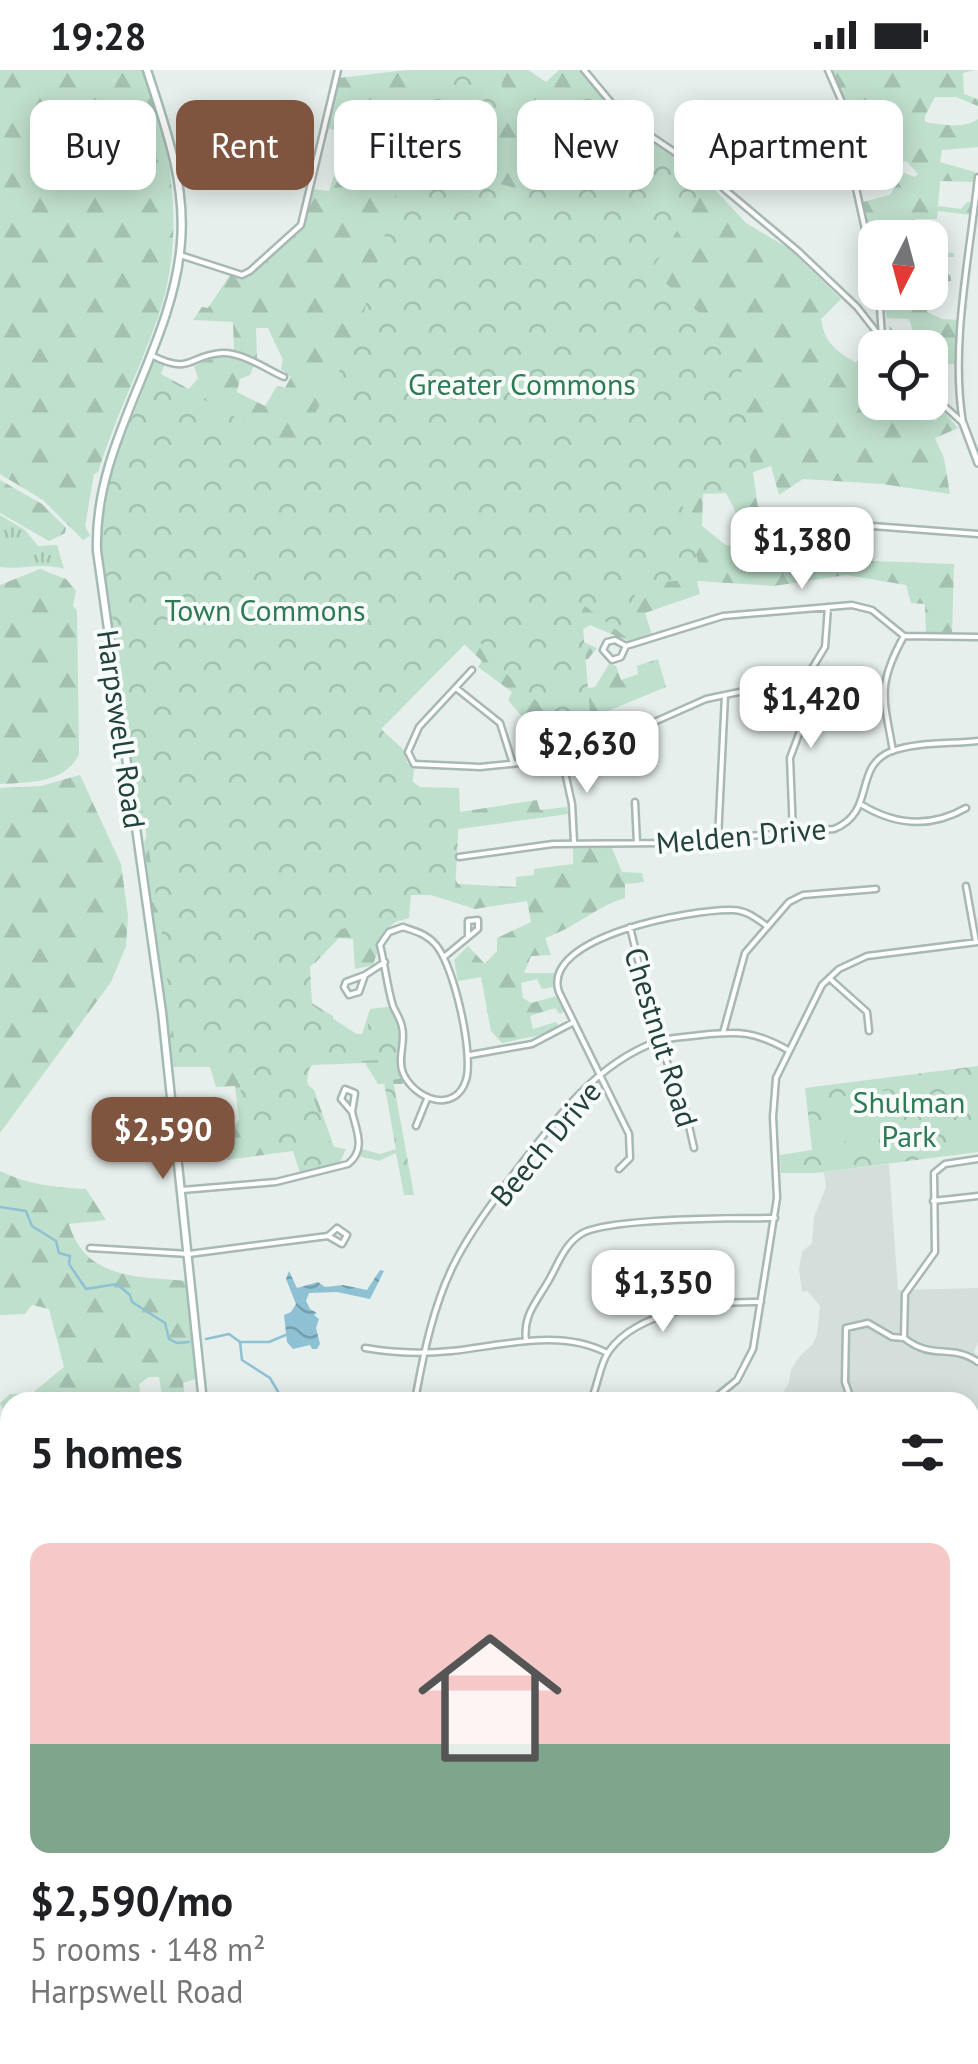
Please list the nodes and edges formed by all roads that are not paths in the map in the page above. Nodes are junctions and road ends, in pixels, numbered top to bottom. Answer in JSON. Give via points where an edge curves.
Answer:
{"nodes":[{"id":1,"x":147,"y":70,"type":"edge"},
{"id":2,"x":338,"y":70,"type":"edge"},
{"id":3,"x":584,"y":70,"type":"edge"},
{"id":4,"x":828,"y":70,"type":"edge"},
{"id":5,"x":978,"y":177,"type":"edge"},
{"id":6,"x":863,"y":220,"type":"edge"},
{"id":7,"x":180,"y":254,"type":"junction"},
{"id":8,"x":876,"y":330,"type":"edge"},
{"id":9,"x":151,"y":355,"type":"junction"},
{"id":10,"x":284,"y":378,"type":"dead end"},
{"id":11,"x":948,"y":409,"type":"edge"},
{"id":12,"x":963,"y":423,"type":"junction"},
{"id":13,"x":978,"y":463,"type":"edge"},
{"id":14,"x":767,"y":532,"type":"dead end"},
{"id":15,"x":978,"y":534,"type":"edge"},
{"id":16,"x":828,"y":607,"type":"junction"},
{"id":17,"x":904,"y":636,"type":"junction"},
{"id":18,"x":978,"y":636,"type":"edge"},
{"id":19,"x":626,"y":646,"type":"junction"},
{"id":20,"x":472,"y":670,"type":"dead end"},
{"id":21,"x":796,"y":680,"type":"junction"},
{"id":22,"x":455,"y":688,"type":"junction"},
{"id":23,"x":725,"y":695,"type":"junction"},
{"id":24,"x":978,"y":741,"type":"edge"},
{"id":25,"x":893,"y":751,"type":"junction"},
{"id":26,"x":561,"y":754,"type":"junction"},
{"id":27,"x":513,"y":764,"type":"junction"},
{"id":28,"x":635,"y":802,"type":"dead end"},
{"id":29,"x":862,"y":805,"type":"junction"},
{"id":30,"x":966,"y":808,"type":"dead end"},
{"id":31,"x":793,"y":833,"type":"junction"},
{"id":32,"x":718,"y":839,"type":"junction"},
{"id":33,"x":574,"y":842,"type":"junction"},
{"id":34,"x":637,"y":843,"type":"junction"},
{"id":35,"x":459,"y":857,"type":"dead end"},
{"id":36,"x":966,"y":886,"type":"dead end"},
{"id":37,"x":876,"y":888,"type":"dead end"},
{"id":38,"x":630,"y":926,"type":"junction"},
{"id":39,"x":767,"y":926,"type":"junction"},
{"id":40,"x":468,"y":936,"type":"dead end"},
{"id":41,"x":977,"y":942,"type":"edge"},
{"id":42,"x":444,"y":957,"type":"junction"},
{"id":43,"x":384,"y":962,"type":"junction"},
{"id":44,"x":365,"y":974,"type":"junction"},
{"id":45,"x":829,"y":978,"type":"junction"},
{"id":46,"x":574,"y":1022,"type":"junction"},
{"id":47,"x":869,"y":1031,"type":"dead end"},
{"id":48,"x":723,"y":1033,"type":"junction"},
{"id":49,"x":658,"y":1041,"type":"junction"},
{"id":50,"x":788,"y":1050,"type":"junction"},
{"id":51,"x":468,"y":1055,"type":"junction"},
{"id":52,"x":600,"y":1076,"type":"junction"},
{"id":53,"x":428,"y":1099,"type":"junction"},
{"id":54,"x":352,"y":1112,"type":"dead end"},
{"id":55,"x":416,"y":1126,"type":"dead end"},
{"id":56,"x":694,"y":1148,"type":"dead end"},
{"id":57,"x":978,"y":1159,"type":"edge"},
{"id":58,"x":619,"y":1169,"type":"dead end"},
{"id":59,"x":182,"y":1190,"type":"junction"},
{"id":60,"x":978,"y":1196,"type":"edge"},
{"id":61,"x":933,"y":1201,"type":"junction"},
{"id":62,"x":775,"y":1218,"type":"junction"},
{"id":63,"x":328,"y":1236,"type":"dead end"},
{"id":64,"x":90,"y":1248,"type":"dead end"},
{"id":65,"x":188,"y":1254,"type":"junction"},
{"id":66,"x":761,"y":1302,"type":"junction"},
{"id":67,"x":904,"y":1338,"type":"junction"},
{"id":68,"x":526,"y":1341,"type":"junction"},
{"id":69,"x":365,"y":1348,"type":"dead end"},
{"id":70,"x":425,"y":1352,"type":"junction"},
{"id":71,"x":607,"y":1354,"type":"junction"},
{"id":72,"x":978,"y":1362,"type":"edge"},
{"id":73,"x":203,"y":1392,"type":"edge"},
{"id":74,"x":417,"y":1392,"type":"edge"},
{"id":75,"x":594,"y":1392,"type":"edge"},
{"id":76,"x":724,"y":1392,"type":"edge"},
{"id":77,"x":849,"y":1392,"type":"edge"}],
"edges":[{"from":1,"to":7,"type":"main road","name":"Harpswell Road","via":[[177,173]]},
{"from":2,"to":7,"type":"street","via":[[296,232],[242,274]]},
{"from":3,"to":8,"type":"street","via":[[624,118],[704,172],[798,251]]},
{"from":4,"to":6,"type":"street","via":[[844,109]]},
{"from":5,"to":12,"type":"street","via":[[958,378]]},
{"from":7,"to":9,"type":"main road","name":"Harpswell Road"},
{"from":9,"to":10,"type":"street","via":[[185,366],[230,354]]},
{"from":9,"to":59,"type":"main road","name":"Harpswell Road","via":[[104,480],[97,551]]},
{"from":11,"to":12,"type":"street"},
{"from":12,"to":13,"type":"street"},
{"from":14,"to":15,"type":"street","via":[[872,526]]},
{"from":16,"to":17,"type":"street","via":[[866,607]]},
{"from":16,"to":19,"type":"street","via":[[723,616]]},
{"from":16,"to":21,"type":"street","via":[[821,656]]},
{"from":17,"to":18,"type":"street"},
{"from":17,"to":25,"type":"street","via":[[884,691]]},
{"from":19,"to":19,"type":"street","via":[[615,660],[604,654],[609,640]]},
{"from":20,"to":22,"type":"street"},
{"from":21,"to":23,"type":"street"},
{"from":21,"to":31,"type":"street","via":[[806,714],[790,758]]},
{"from":22,"to":27,"type":"street","via":[[500,723]]},
{"from":22,"to":27,"type":"street","via":[[416,730],[410,762]]},
{"from":23,"to":26,"type":"street"},
{"from":23,"to":32,"type":"street"},
{"from":24,"to":25,"type":"street"},
{"from":25,"to":29,"type":"street","name":"Melden Drive","via":[[869,771]]},
{"from":26,"to":27,"type":"street"},
{"from":26,"to":33,"type":"street"},
{"from":28,"to":34,"type":"street"},
{"from":29,"to":30,"type":"street","via":[[906,823],[941,820]]},
{"from":29,"to":31,"type":"street","name":"Melden Drive","via":[[841,826]]},
{"from":31,"to":32,"type":"street","name":"Melden Drive"},
{"from":32,"to":34,"type":"street","name":"Melden Drive"},
{"from":33,"to":34,"type":"street","name":"Melden Drive"},
{"from":33,"to":35,"type":"street","name":"Melden Drive"},
{"from":36,"to":41,"type":"street"},
{"from":37,"to":39,"type":"street","via":[[795,897]]},
{"from":38,"to":39,"type":"street","via":[[729,910]]},
{"from":38,"to":46,"type":"street","via":[[606,934],[559,969],[557,988]]},
{"from":38,"to":49,"type":"street","name":"Chestnut Road"},
{"from":39,"to":48,"type":"street","via":[[742,962]]},
{"from":40,"to":42,"type":"street"},
{"from":41,"to":45,"type":"street","via":[[867,956]]},
{"from":42,"to":43,"type":"street","via":[[426,934],[403,927],[380,945]]},
{"from":42,"to":51,"type":"street"},
{"from":43,"to":44,"type":"street"},
{"from":43,"to":53,"type":"street","via":[[402,1026],[404,1076]]},
{"from":44,"to":44,"type":"street","via":[[360,992],[349,995],[346,982]]},
{"from":45,"to":47,"type":"street","via":[[866,1012]]},
{"from":45,"to":50,"type":"street"},
{"from":46,"to":51,"type":"street","via":[[532,1044]]},
{"from":46,"to":52,"type":"street"},
{"from":48,"to":49,"type":"street","name":"Beech Drive"},
{"from":48,"to":50,"type":"street","name":"Beech Drive","via":[[758,1034]]},
{"from":49,"to":52,"type":"street","name":"Beech Drive"},
{"from":49,"to":56,"type":"street","name":"Chestnut Road"},
{"from":50,"to":62,"type":"street","via":[[774,1097]]},
{"from":51,"to":53,"type":"street","via":[[457,1095]]},
{"from":52,"to":58,"type":"street","via":[[631,1138],[630,1158]]},
{"from":52,"to":70,"type":"street","name":"Beech Drive","via":[[564,1110],[485,1213],[454,1263]]},
{"from":53,"to":55,"type":"street"},
{"from":54,"to":59,"type":"street","via":[[360,1148],[345,1166],[276,1182]]},
{"from":57,"to":61,"type":"street","via":[[936,1169]]},
{"from":59,"to":65,"type":"main road","name":"Harpswell Road"},
{"from":60,"to":61,"type":"street"},
{"from":61,"to":67,"type":"street","via":[[935,1252],[905,1294]]},
{"from":62,"to":66,"type":"street"},
{"from":62,"to":68,"type":"street","via":[[582,1233],[529,1312]]},
{"from":63,"to":65,"type":"street"},
{"from":64,"to":65,"type":"street"},
{"from":65,"to":73,"type":"main road","name":"Harpswell Road"},
{"from":66,"to":71,"type":"street","via":[[672,1312],[631,1332]]},
{"from":66,"to":76,"type":"street","via":[[746,1365]]},
{"from":67,"to":72,"type":"street","via":[[921,1350],[962,1353]]},
{"from":67,"to":77,"type":"street","via":[[866,1323],[846,1328]]},
{"from":68,"to":70,"type":"street"},
{"from":68,"to":71,"type":"street","via":[[574,1343]]},
{"from":69,"to":70,"type":"street"},
{"from":70,"to":74,"type":"street","name":"Beech Drive"},
{"from":71,"to":75,"type":"street"}]}
